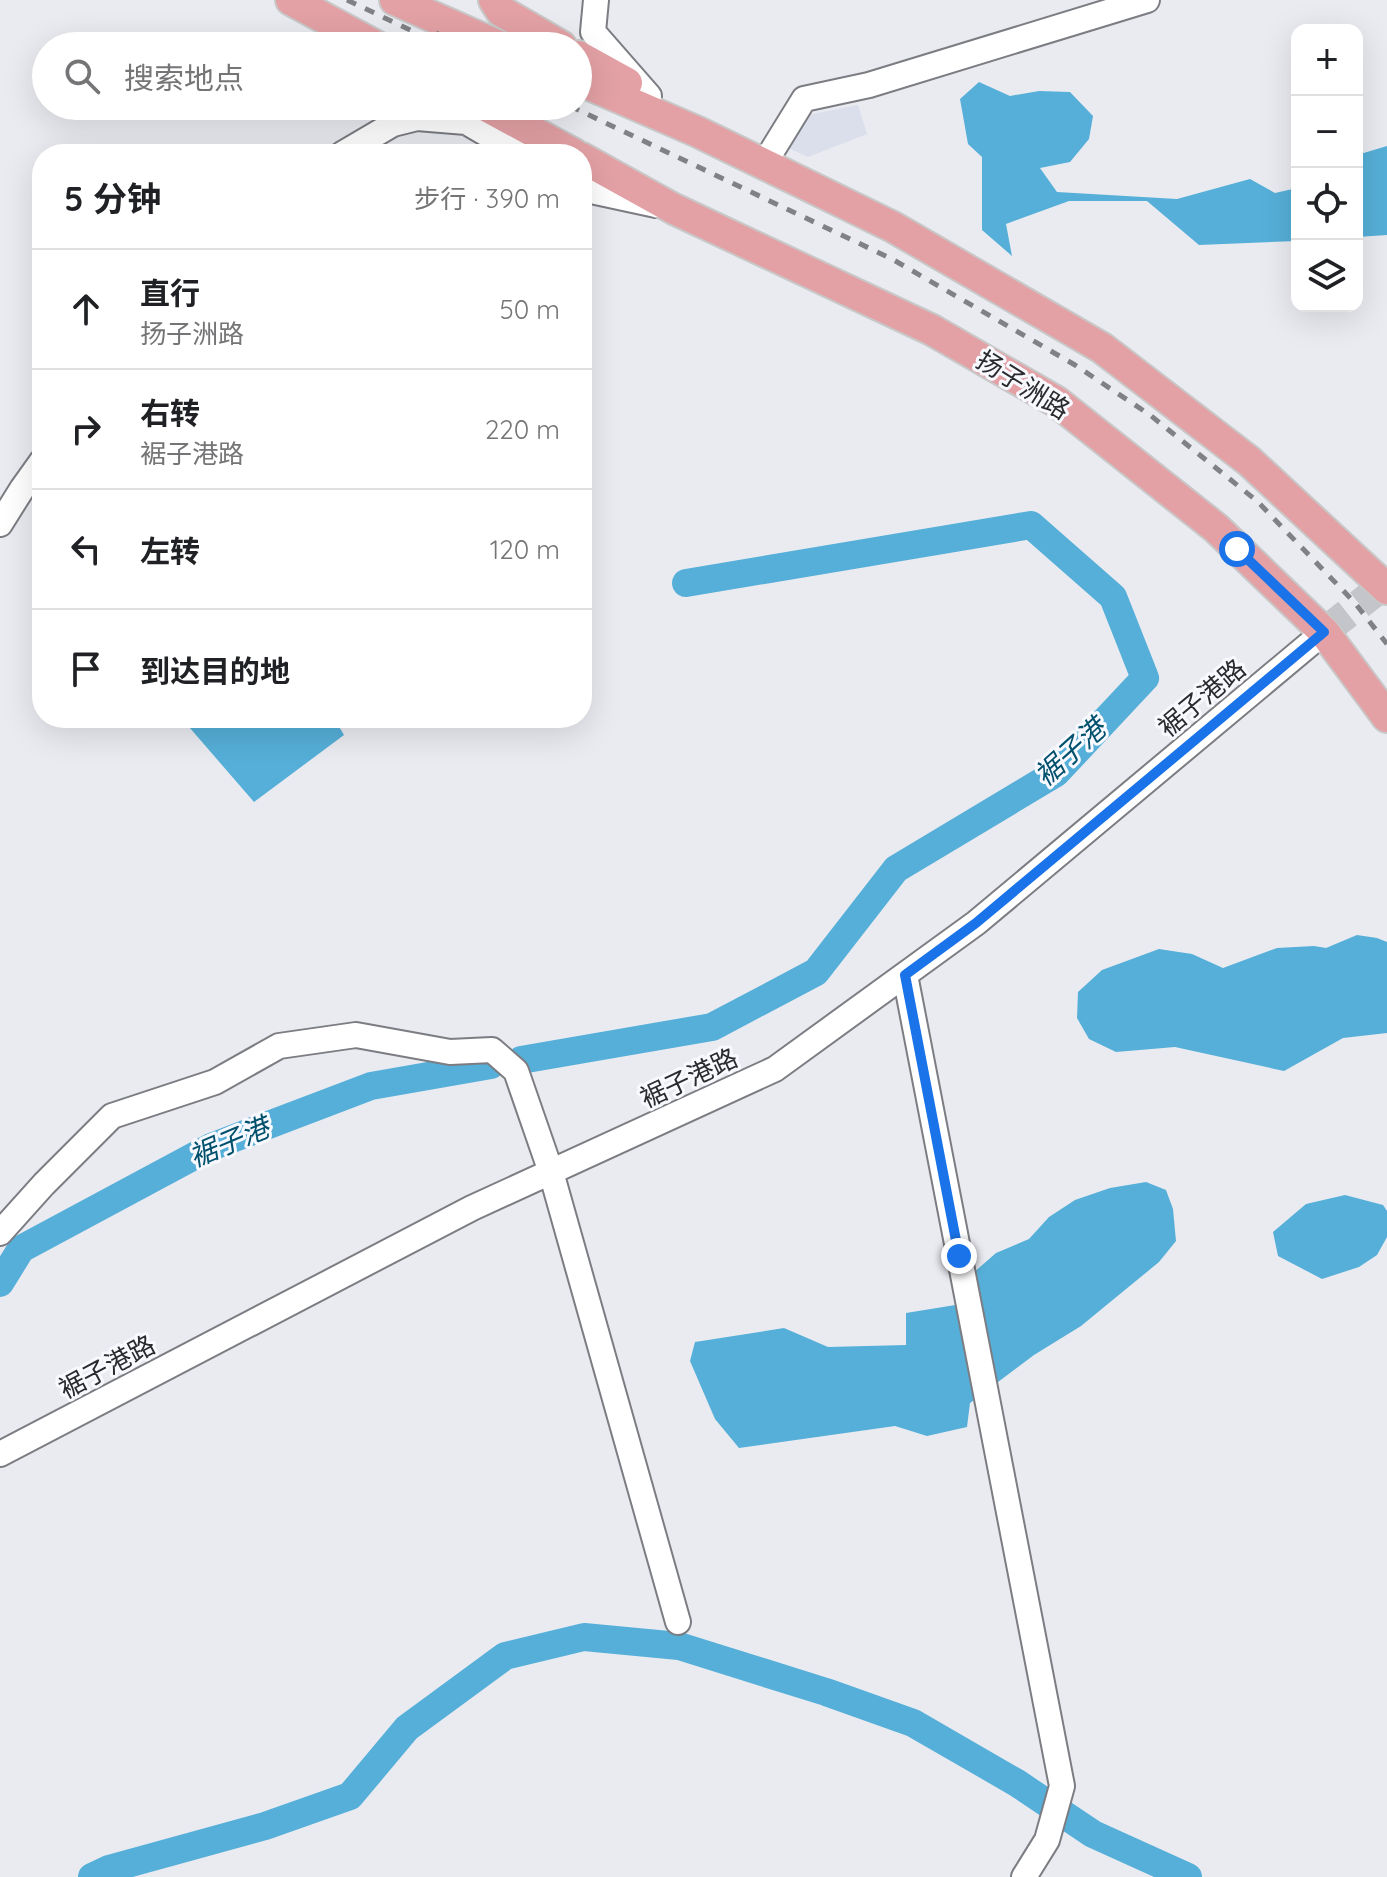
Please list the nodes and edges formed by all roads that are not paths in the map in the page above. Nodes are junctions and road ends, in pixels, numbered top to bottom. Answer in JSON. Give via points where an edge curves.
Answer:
{"nodes":[{"id":1,"x":291,"y":0,"type":"edge"},
{"id":2,"x":395,"y":0,"type":"edge"},
{"id":3,"x":494,"y":0,"type":"edge"},
{"id":4,"x":596,"y":0,"type":"edge"},
{"id":5,"x":1147,"y":0,"type":"edge"},
{"id":6,"x":350,"y":32,"type":"edge"},
{"id":7,"x":467,"y":32,"type":"edge"},
{"id":8,"x":537,"y":32,"type":"edge"},
{"id":9,"x":592,"y":64,"type":"edge"},
{"id":10,"x":592,"y":86,"type":"edge"},
{"id":11,"x":649,"y":96,"type":"junction"},
{"id":12,"x":409,"y":120,"type":"edge"},
{"id":13,"x":442,"y":120,"type":"edge"},
{"id":14,"x":512,"y":120,"type":"edge"},
{"id":15,"x":698,"y":132,"type":"junction"},
{"id":16,"x":359,"y":144,"type":"edge"},
{"id":17,"x":504,"y":144,"type":"edge"},
{"id":18,"x":556,"y":144,"type":"edge"},
{"id":19,"x":592,"y":164,"type":"edge"},
{"id":20,"x":764,"y":164,"type":"junction"},
{"id":21,"x":592,"y":191,"type":"edge"},
{"id":22,"x":674,"y":209,"type":"junction"},
{"id":23,"x":32,"y":475,"type":"edge"},
{"id":24,"x":22,"y":489,"type":"junction"},
{"id":25,"x":0,"y":508,"type":"edge"},
{"id":26,"x":0,"y":524,"type":"edge"},
{"id":27,"x":1386,"y":586,"type":"edge"},
{"id":28,"x":1324,"y":632,"type":"junction"},
{"id":29,"x":1387,"y":717,"type":"edge"},
{"id":30,"x":905,"y":975,"type":"junction"},
{"id":31,"x":551,"y":1172,"type":"junction"},
{"id":32,"x":0,"y":1233,"type":"edge"},
{"id":33,"x":0,"y":1454,"type":"edge"},
{"id":34,"x":678,"y":1622,"type":"dead end"},
{"id":35,"x":1024,"y":1877,"type":"edge"}],
"edges":[{"from":1,"to":6,"type":"main road"},
{"from":2,"to":7,"type":"main road"},
{"from":3,"to":8,"type":"main road","via":[[501,11]]},
{"from":4,"to":11,"type":"street","via":[[593,32]]},
{"from":5,"to":20,"type":"street","via":[[869,85],[804,99]]},
{"from":9,"to":11,"type":"main road"},
{"from":10,"to":15,"type":"main road"},
{"from":11,"to":15,"type":"main road"},
{"from":12,"to":16,"type":"street"},
{"from":13,"to":17,"type":"street","via":[[466,122]]},
{"from":14,"to":18,"type":"main road"},
{"from":15,"to":20,"type":"main road"},
{"from":19,"to":22,"type":"main road","name":"扬子洲路"},
{"from":20,"to":27,"type":"main road","via":[[893,227],[1102,348],[1249,461]]},
{"from":21,"to":22,"type":"street"},
{"from":22,"to":28,"type":"main road","name":"扬子洲路","via":[[932,330],[1057,402],[1216,528]]},
{"from":23,"to":24,"type":"street"},
{"from":24,"to":25,"type":"street"},
{"from":24,"to":26,"type":"street"},
{"from":28,"to":29,"type":"main road","name":"扬子洲路"},
{"from":28,"to":30,"type":"street","name":"裾子港路","via":[[976,923]]},
{"from":30,"to":31,"type":"street","name":"裾子港路","via":[[775,1069]]},
{"from":30,"to":35,"type":"street","via":[[1062,1786],[1047,1840]]},
{"from":31,"to":32,"type":"street","via":[[516,1071],[492,1050],[450,1052],[356,1035],[279,1046],[215,1082],[112,1116]]},
{"from":31,"to":33,"type":"street","name":"裾子港路"},
{"from":31,"to":34,"type":"street"}]}
